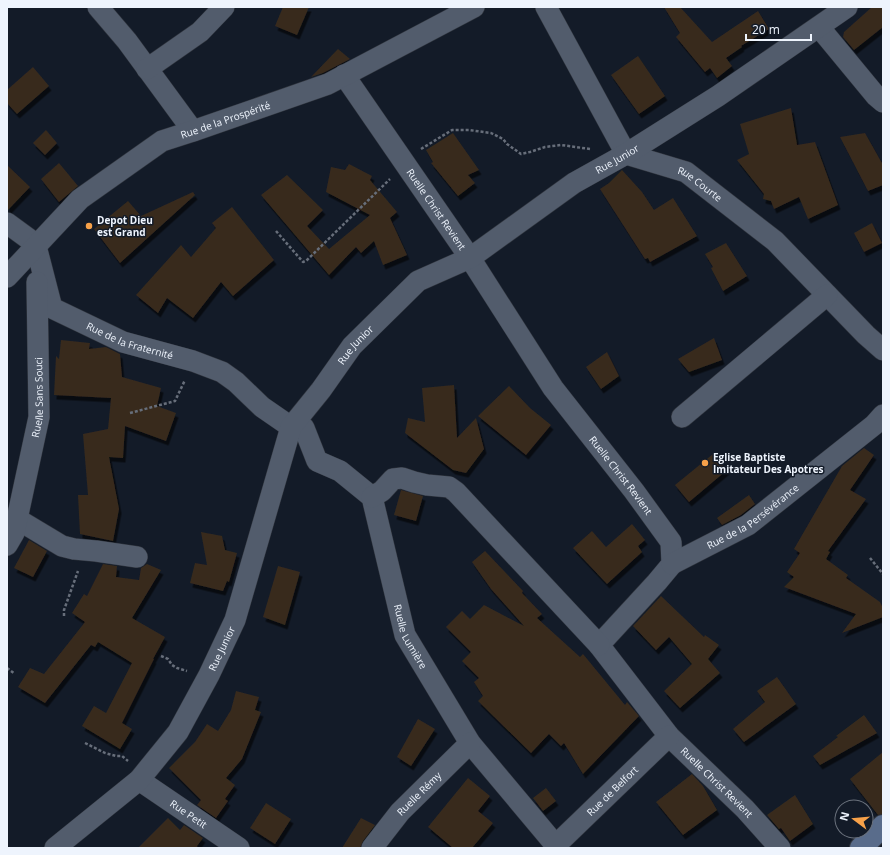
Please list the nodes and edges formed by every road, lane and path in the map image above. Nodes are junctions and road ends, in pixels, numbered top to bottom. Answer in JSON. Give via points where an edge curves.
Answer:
{"nodes":[{"id":1,"x":98,"y":7,"type":"edge"},
{"id":2,"x":224,"y":7,"type":"edge"},
{"id":3,"x":474,"y":7,"type":"edge"},
{"id":4,"x":546,"y":7,"type":"edge"},
{"id":5,"x":848,"y":7,"type":"edge"},
{"id":6,"x":819,"y":27,"type":"junction"},
{"id":7,"x":147,"y":69,"type":"junction"},
{"id":8,"x":344,"y":75,"type":"junction"},
{"id":9,"x":883,"y":102,"type":"edge"},
{"id":10,"x":193,"y":131,"type":"junction"},
{"id":11,"x":626,"y":154,"type":"junction"},
{"id":12,"x":7,"y":223,"type":"edge"},
{"id":13,"x":36,"y":246,"type":"junction"},
{"id":14,"x":470,"y":258,"type":"junction"},
{"id":15,"x":7,"y":278,"type":"edge"},
{"id":16,"x":827,"y":295,"type":"junction"},
{"id":17,"x":883,"y":350,"type":"edge"},
{"id":18,"x":193,"y":362,"type":"junction"},
{"id":19,"x":130,"y":412,"type":"dead end"},
{"id":20,"x":883,"y":416,"type":"edge"},
{"id":21,"x":682,"y":417,"type":"dead end"},
{"id":22,"x":291,"y":427,"type":"junction"},
{"id":23,"x":372,"y":497,"type":"junction"},
{"id":24,"x":17,"y":519,"type":"junction"},
{"id":25,"x":7,"y":545,"type":"edge"},
{"id":26,"x":85,"y":550,"type":"junction"},
{"id":27,"x":137,"y":557,"type":"dead end"},
{"id":28,"x":870,"y":558,"type":"dead end"},
{"id":29,"x":672,"y":564,"type":"junction"},
{"id":30,"x":883,"y":574,"type":"edge"},
{"id":31,"x":64,"y":616,"type":"dead end"},
{"id":32,"x":599,"y":646,"type":"junction"},
{"id":33,"x":161,"y":656,"type":"dead end"},
{"id":34,"x":7,"y":668,"type":"edge"},
{"id":35,"x":15,"y":674,"type":"dead end"},
{"id":36,"x":206,"y":680,"type":"junction"},
{"id":37,"x":669,"y":736,"type":"junction"},
{"id":38,"x":85,"y":743,"type":"dead end"},
{"id":39,"x":470,"y":743,"type":"junction"},
{"id":40,"x":141,"y":778,"type":"junction"},
{"id":41,"x":883,"y":826,"type":"edge"},
{"id":42,"x":557,"y":846,"type":"edge"},
{"id":43,"x":55,"y":848,"type":"edge"},
{"id":44,"x":239,"y":848,"type":"edge"},
{"id":45,"x":372,"y":848,"type":"edge"},
{"id":46,"x":780,"y":848,"type":"edge"},
{"id":47,"x":861,"y":848,"type":"edge"}],
"edges":[{"from":1,"to":7,"type":"street"},
{"from":2,"to":7,"type":"street","via":[[200,32]]},
{"from":3,"to":8,"type":"street","name":"Rue de la Prospérité"},
{"from":4,"to":11,"type":"street"},
{"from":5,"to":6,"type":"street","name":"Rue Junior"},
{"from":6,"to":9,"type":"street"},
{"from":6,"to":11,"type":"street","name":"Rue Junior","via":[[718,96]]},
{"from":7,"to":10,"type":"street"},
{"from":8,"to":10,"type":"street","name":"Rue de la Prospérité","via":[[328,84]]},
{"from":8,"to":14,"type":"street","name":"Ruelle Christ Revient"},
{"from":10,"to":13,"type":"street","name":"Rue de la Prospérité","via":[[162,141],[80,199]]},
{"from":11,"to":14,"type":"street","name":"Rue Junior","via":[[574,182]]},
{"from":11,"to":16,"type":"street","name":"Rue Courte","via":[[686,172],[775,241]]},
{"from":12,"to":13,"type":"street"},
{"from":13,"to":15,"type":"street","name":"Rue de la Prospérité"},
{"from":13,"to":18,"type":"street","name":"Rue de la Fraternité","via":[[52,308],[123,342]]},
{"from":13,"to":24,"type":"street","name":"Ruelle Sans Souci","via":[[39,417]]},
{"from":14,"to":22,"type":"street","name":"Rue Junior","via":[[418,281],[352,346]]},
{"from":14,"to":29,"type":"street","name":"Ruelle Christ Revient","via":[[553,388],[671,542]]},
{"from":16,"to":17,"type":"street","name":"Rue Courte"},
{"from":16,"to":21,"type":"street"},
{"from":18,"to":19,"type":"path","via":[[176,401]]},
{"from":18,"to":22,"type":"street","name":"Rue de la Fraternité","via":[[222,372],[262,407]]},
{"from":20,"to":29,"type":"street","name":"Rue de la Persévérance","via":[[748,525]]},
{"from":22,"to":23,"type":"street","via":[[304,428],[317,461],[340,470]]},
{"from":22,"to":36,"type":"street","name":"Rue Junior","via":[[235,620]]},
{"from":23,"to":32,"type":"street","name":"Ruelle Christ Revient","via":[[393,479],[402,478],[427,485],[449,487]]},
{"from":23,"to":39,"type":"street","name":"Ruelle Lumière","via":[[405,635]]},
{"from":24,"to":25,"type":"street","name":"Ruelle Sans Souci","via":[[14,533]]},
{"from":24,"to":26,"type":"street","via":[[62,546]]},
{"from":26,"to":27,"type":"street"},
{"from":26,"to":31,"type":"path"},
{"from":28,"to":30,"type":"path"},
{"from":29,"to":32,"type":"street"},
{"from":32,"to":37,"type":"street","name":"Ruelle Christ Revient"},
{"from":33,"to":36,"type":"path","via":[[177,668]]},
{"from":34,"to":35,"type":"path"},
{"from":36,"to":40,"type":"street","name":"Rue Junior","via":[[178,732]]},
{"from":37,"to":42,"type":"street","name":"Rue de Belfort"},
{"from":37,"to":46,"type":"street","name":"Ruelle Christ Revient","via":[[745,809]]},
{"from":38,"to":40,"type":"path","via":[[105,754],[122,756]]},
{"from":39,"to":42,"type":"street","name":"Ruelle Lumière"},
{"from":39,"to":45,"type":"street","name":"Ruelle Rémy","via":[[400,812]]},
{"from":40,"to":43,"type":"street","name":"Rue Junior"},
{"from":40,"to":44,"type":"street","name":"Rue Petit"},
{"from":41,"to":47,"type":"main road"}]}
